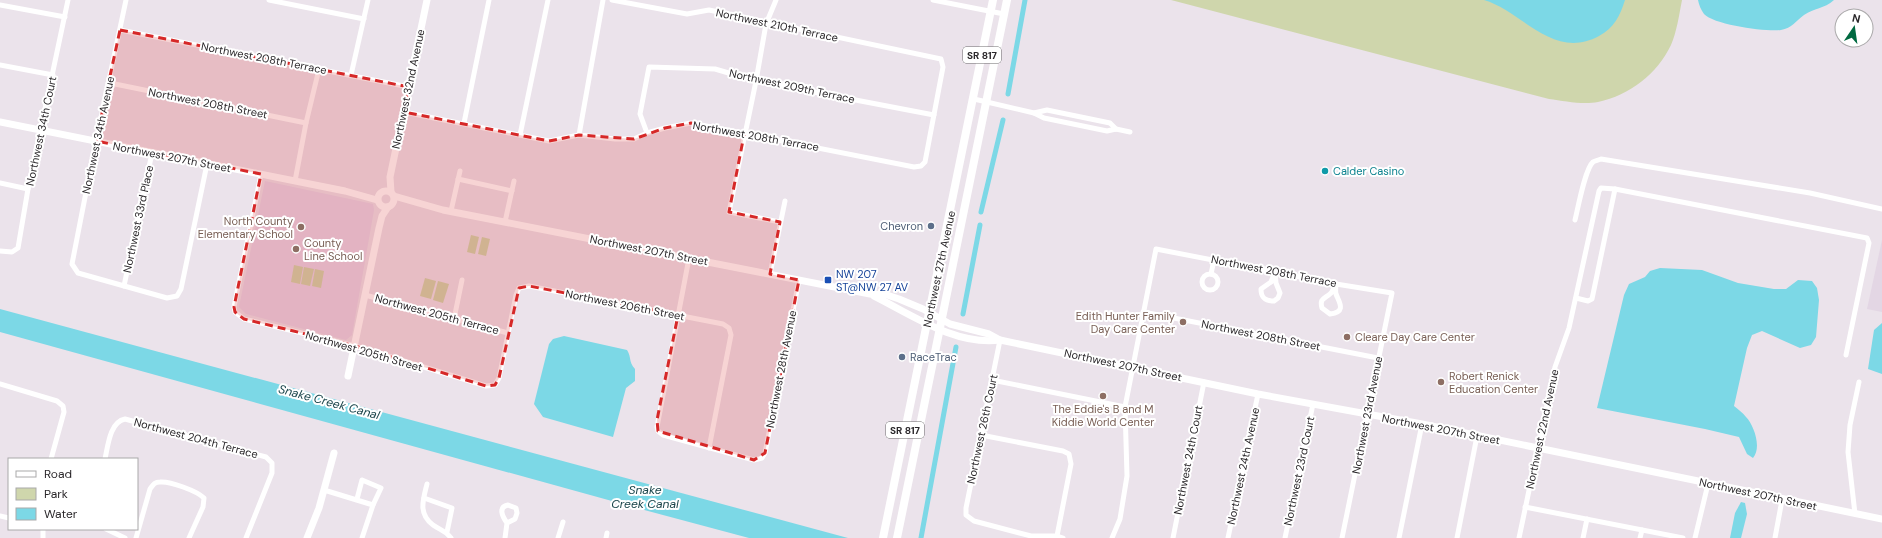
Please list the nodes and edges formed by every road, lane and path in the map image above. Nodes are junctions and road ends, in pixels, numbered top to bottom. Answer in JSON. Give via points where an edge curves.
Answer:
{"nodes":[{"id":1,"x":68,"y":0,"type":"edge"},
{"id":2,"x":126,"y":0,"type":"edge"},
{"id":3,"x":269,"y":0,"type":"edge"},
{"id":4,"x":368,"y":0,"type":"edge"},
{"id":5,"x":427,"y":0,"type":"edge"},
{"id":6,"x":488,"y":0,"type":"edge"},
{"id":7,"x":548,"y":0,"type":"edge"},
{"id":8,"x":603,"y":0,"type":"edge"},
{"id":9,"x":612,"y":0,"type":"edge"},
{"id":10,"x":776,"y":0,"type":"edge"},
{"id":11,"x":933,"y":0,"type":"edge"},
{"id":12,"x":993,"y":0,"type":"edge"},
{"id":13,"x":1007,"y":0,"type":"edge"},
{"id":14,"x":956,"y":2,"type":"edge"},
{"id":15,"x":0,"y":5,"type":"edge"},
{"id":16,"x":991,"y":11,"type":"junction"},
{"id":17,"x":1004,"y":14,"type":"junction"},
{"id":18,"x":64,"y":17,"type":"junction"},
{"id":19,"x":364,"y":19,"type":"junction"},
{"id":20,"x":766,"y":24,"type":"junction"},
{"id":21,"x":120,"y":30,"type":"junction"},
{"id":22,"x":0,"y":65,"type":"edge"},
{"id":23,"x":319,"y":69,"type":"junction"},
{"id":24,"x":351,"y":75,"type":"junction"},
{"id":25,"x":53,"y":76,"type":"junction"},
{"id":26,"x":756,"y":80,"type":"junction"},
{"id":27,"x":110,"y":84,"type":"junction"},
{"id":28,"x":409,"y":87,"type":"junction"},
{"id":29,"x":974,"y":98,"type":"junction"},
{"id":30,"x":986,"y":101,"type":"junction"},
{"id":31,"x":404,"y":112,"type":"junction"},
{"id":32,"x":1034,"y":112,"type":"junction"},
{"id":33,"x":934,"y":114,"type":"junction"},
{"id":34,"x":0,"y":122,"type":"edge"},
{"id":35,"x":306,"y":123,"type":"junction"},
{"id":36,"x":464,"y":123,"type":"junction"},
{"id":37,"x":1116,"y":129,"type":"junction"},
{"id":38,"x":41,"y":130,"type":"junction"},
{"id":39,"x":1130,"y":132,"type":"dead end"},
{"id":40,"x":647,"y":133,"type":"junction"},
{"id":41,"x":744,"y":134,"type":"junction"},
{"id":42,"x":579,"y":135,"type":"junction"},
{"id":43,"x":520,"y":136,"type":"junction"},
{"id":44,"x":96,"y":141,"type":"junction"},
{"id":45,"x":152,"y":153,"type":"junction"},
{"id":46,"x":207,"y":164,"type":"junction"},
{"id":47,"x":460,"y":171,"type":"dead end"},
{"id":48,"x":261,"y":174,"type":"junction"},
{"id":49,"x":390,"y":177,"type":"junction"},
{"id":50,"x":458,"y":179,"type":"junction"},
{"id":51,"x":295,"y":181,"type":"junction"},
{"id":52,"x":514,"y":182,"type":"dead end"},
{"id":53,"x":0,"y":183,"type":"edge"},
{"id":54,"x":28,"y":189,"type":"junction"},
{"id":55,"x":1615,"y":189,"type":"junction"},
{"id":56,"x":512,"y":191,"type":"junction"},
{"id":57,"x":392,"y":194,"type":"junction"},
{"id":58,"x":379,"y":197,"type":"junction"},
{"id":59,"x":785,"y":201,"type":"dead end"},
{"id":60,"x":390,"y":205,"type":"junction"},
{"id":61,"x":429,"y":207,"type":"junction"},
{"id":62,"x":1882,"y":208,"type":"edge"},
{"id":63,"x":451,"y":211,"type":"junction"},
{"id":64,"x":950,"y":213,"type":"junction"},
{"id":65,"x":382,"y":216,"type":"junction"},
{"id":66,"x":963,"y":216,"type":"junction"},
{"id":67,"x":1575,"y":220,"type":"dead end"},
{"id":68,"x":506,"y":222,"type":"junction"},
{"id":69,"x":780,"y":222,"type":"junction"},
{"id":70,"x":2,"y":252,"type":"edge"},
{"id":71,"x":690,"y":258,"type":"junction"},
{"id":72,"x":1214,"y":260,"type":"junction"},
{"id":73,"x":1275,"y":272,"type":"junction"},
{"id":74,"x":770,"y":274,"type":"junction"},
{"id":75,"x":1211,"y":274,"type":"dead end"},
{"id":76,"x":462,"y":280,"type":"dead end"},
{"id":77,"x":799,"y":280,"type":"junction"},
{"id":78,"x":1336,"y":284,"type":"junction"},
{"id":79,"x":124,"y":286,"type":"junction"},
{"id":80,"x":1392,"y":293,"type":"joint"},
{"id":81,"x":870,"y":294,"type":"junction"},
{"id":82,"x":365,"y":295,"type":"junction"},
{"id":83,"x":1576,"y":298,"type":"junction"},
{"id":84,"x":929,"y":312,"type":"junction"},
{"id":85,"x":1143,"y":312,"type":"junction"},
{"id":86,"x":678,"y":315,"type":"junction"},
{"id":87,"x":454,"y":319,"type":"junction"},
{"id":88,"x":942,"y":320,"type":"junction"},
{"id":89,"x":927,"y":323,"type":"junction"},
{"id":90,"x":940,"y":330,"type":"junction"},
{"id":91,"x":508,"y":332,"type":"junction"},
{"id":92,"x":1000,"y":340,"type":"junction"},
{"id":93,"x":355,"y":346,"type":"junction"},
{"id":94,"x":1846,"y":355,"type":"dead end"},
{"id":95,"x":1378,"y":358,"type":"junction"},
{"id":96,"x":1132,"y":367,"type":"junction"},
{"id":97,"x":348,"y":376,"type":"dead end"},
{"id":98,"x":992,"y":380,"type":"junction"},
{"id":99,"x":1204,"y":382,"type":"junction"},
{"id":100,"x":1859,"y":382,"type":"dead end"},
{"id":101,"x":0,"y":384,"type":"edge"},
{"id":102,"x":1258,"y":394,"type":"junction"},
{"id":103,"x":1313,"y":404,"type":"junction"},
{"id":104,"x":1125,"y":407,"type":"junction"},
{"id":105,"x":1368,"y":414,"type":"junction"},
{"id":106,"x":1422,"y":424,"type":"junction"},
{"id":107,"x":981,"y":435,"type":"junction"},
{"id":108,"x":1477,"y":436,"type":"junction"},
{"id":109,"x":709,"y":448,"type":"junction"},
{"id":110,"x":1536,"y":448,"type":"junction"},
{"id":111,"x":334,"y":454,"type":"dead end"},
{"id":112,"x":51,"y":458,"type":"edge"},
{"id":113,"x":104,"y":458,"type":"edge"},
{"id":114,"x":427,"y":484,"type":"dead end"},
{"id":115,"x":1708,"y":484,"type":"junction"},
{"id":116,"x":324,"y":490,"type":"junction"},
{"id":117,"x":424,"y":498,"type":"junction"},
{"id":118,"x":357,"y":499,"type":"junction"},
{"id":119,"x":1782,"y":500,"type":"junction"},
{"id":120,"x":373,"y":505,"type":"junction"},
{"id":121,"x":1525,"y":507,"type":"junction"},
{"id":122,"x":1855,"y":514,"type":"junction"},
{"id":123,"x":1587,"y":519,"type":"junction"},
{"id":124,"x":1882,"y":519,"type":"edge"},
{"id":125,"x":507,"y":522,"type":"dead end"},
{"id":126,"x":563,"y":522,"type":"dead end"},
{"id":127,"x":108,"y":530,"type":"edge"},
{"id":128,"x":1642,"y":530,"type":"junction"},
{"id":129,"x":447,"y":532,"type":"junction"},
{"id":130,"x":1057,"y":536,"type":"junction"},
{"id":131,"x":125,"y":538,"type":"edge"},
{"id":132,"x":136,"y":538,"type":"edge"},
{"id":133,"x":189,"y":538,"type":"edge"},
{"id":134,"x":246,"y":538,"type":"edge"},
{"id":135,"x":307,"y":538,"type":"edge"},
{"id":136,"x":362,"y":538,"type":"edge"},
{"id":137,"x":451,"y":538,"type":"edge"},
{"id":138,"x":505,"y":538,"type":"edge"},
{"id":139,"x":559,"y":538,"type":"edge"},
{"id":140,"x":883,"y":538,"type":"edge"},
{"id":141,"x":897,"y":538,"type":"edge"},
{"id":142,"x":1063,"y":538,"type":"edge"},
{"id":143,"x":1112,"y":538,"type":"edge"},
{"id":144,"x":1173,"y":538,"type":"edge"},
{"id":145,"x":1228,"y":538,"type":"edge"},
{"id":146,"x":1285,"y":538,"type":"edge"},
{"id":147,"x":1342,"y":538,"type":"edge"},
{"id":148,"x":1399,"y":538,"type":"edge"},
{"id":149,"x":1457,"y":538,"type":"edge"},
{"id":150,"x":1519,"y":538,"type":"edge"},
{"id":151,"x":1583,"y":538,"type":"edge"},
{"id":152,"x":1640,"y":538,"type":"edge"},
{"id":153,"x":1683,"y":538,"type":"edge"},
{"id":154,"x":1695,"y":538,"type":"edge"},
{"id":155,"x":1775,"y":538,"type":"edge"}],
"edges":[{"from":1,"to":18,"type":"street","name":"Northwest 34th Court"},
{"from":2,"to":21,"type":"street","name":"Northwest 34th Avenue"},
{"from":3,"to":19,"type":"street"},
{"from":4,"to":19,"type":"street"},
{"from":5,"to":28,"type":"street","name":"Northwest 32nd Avenue"},
{"from":6,"to":36,"type":"street"},
{"from":7,"to":43,"type":"street"},
{"from":8,"to":42,"type":"street"},
{"from":9,"to":20,"type":"street","name":"Northwest 210th Terrace","via":[[687,14],[709,10]]},
{"from":10,"to":20,"type":"street"},
{"from":11,"to":14,"type":"street"},
{"from":12,"to":16,"type":"main road","name":"Northwest 27th Avenue","number":"SR 817"},
{"from":13,"to":17,"type":"main road","name":"Northwest 27th Avenue","number":"SR 817"},
{"from":14,"to":16,"type":"street"},
{"from":15,"to":18,"type":"street"},
{"from":16,"to":17,"type":"street"},
{"from":16,"to":29,"type":"main road","name":"Northwest 27th Avenue","number":"SR 817"},
{"from":17,"to":30,"type":"main road","name":"Northwest 27th Avenue","number":"SR 817"},
{"from":18,"to":25,"type":"street","name":"Northwest 34th Court"},
{"from":19,"to":24,"type":"street"},
{"from":20,"to":26,"type":"street"},
{"from":20,"to":33,"type":"street","name":"Northwest 210th Terrace","via":[[941,60],[943,67]]},
{"from":21,"to":23,"type":"street","name":"Northwest 208th Terrace"},
{"from":21,"to":27,"type":"street","name":"Northwest 34th Avenue"},
{"from":22,"to":25,"type":"street"},
{"from":23,"to":24,"type":"street","name":"Northwest 208th Terrace"},
{"from":23,"to":35,"type":"street"},
{"from":24,"to":28,"type":"street","name":"Northwest 208th Terrace"},
{"from":25,"to":38,"type":"street","name":"Northwest 34th Court"},
{"from":26,"to":33,"type":"street","name":"Northwest 209th Terrace"},
{"from":26,"to":40,"type":"street","name":"Northwest 209th Terrace","via":[[715,69],[649,67],[640,114]]},
{"from":26,"to":41,"type":"street"},
{"from":27,"to":35,"type":"street","name":"Northwest 208th Street"},
{"from":27,"to":44,"type":"street","name":"Northwest 34th Avenue"},
{"from":28,"to":31,"type":"street","name":"Northwest 32nd Avenue"},
{"from":29,"to":30,"type":"street"},
{"from":29,"to":64,"type":"main road","name":"Northwest 27th Avenue","number":"SR 817"},
{"from":30,"to":32,"type":"street"},
{"from":30,"to":66,"type":"main road","name":"Northwest 27th Avenue","number":"SR 817"},
{"from":31,"to":36,"type":"street","name":"Northwest 208th Terrace"},
{"from":31,"to":49,"type":"street","name":"Northwest 32nd Avenue"},
{"from":32,"to":37,"type":"street","via":[[1044,118],[1107,131]]},
{"from":32,"to":37,"type":"street","via":[[1047,110],[1110,123]]},
{"from":33,"to":41,"type":"street","name":"Northwest 208th Terrace","via":[[925,162],[914,167]]},
{"from":34,"to":38,"type":"street","name":"Northwest 207th Street"},
{"from":35,"to":51,"type":"street"},
{"from":36,"to":43,"type":"street","name":"Northwest 208th Terrace"},
{"from":37,"to":39,"type":"street"},
{"from":38,"to":44,"type":"street","name":"Northwest 207th Street"},
{"from":38,"to":54,"type":"street","name":"Northwest 34th Court"},
{"from":40,"to":41,"type":"street","name":"Northwest 208th Terrace","via":[[691,123]]},
{"from":40,"to":42,"type":"street","name":"Northwest 208th Terrace","via":[[634,139]]},
{"from":41,"to":69,"type":"street","via":[[729,212]]},
{"from":42,"to":43,"type":"street","name":"Northwest 208th Terrace","via":[[549,141]]},
{"from":44,"to":45,"type":"street","name":"Northwest 207th Street"},
{"from":44,"to":79,"type":"street","name":"Northwest 34th Avenue","via":[[72,264],[78,273]]},
{"from":45,"to":46,"type":"street","name":"Northwest 207th Street"},
{"from":45,"to":79,"type":"street","name":"Northwest 33rd Place"},
{"from":46,"to":48,"type":"street","name":"Northwest 207th Street"},
{"from":46,"to":79,"type":"street","via":[[181,289],[177,296],[168,298]]},
{"from":47,"to":50,"type":"street"},
{"from":48,"to":51,"type":"street","name":"Northwest 207th Street"},
{"from":48,"to":93,"type":"street","name":"Northwest 205th Street","via":[[235,312],[244,319]]},
{"from":49,"to":57,"type":"street","name":"Northwest 32nd Avenue"},
{"from":49,"to":58,"type":"street","name":"Northwest 32nd Avenue"},
{"from":50,"to":56,"type":"street"},
{"from":50,"to":63,"type":"street"},
{"from":51,"to":58,"type":"street","name":"Northwest 207th Street"},
{"from":52,"to":56,"type":"street"},
{"from":53,"to":54,"type":"street"},
{"from":54,"to":70,"type":"street","name":"Northwest 34th Court","via":[[18,248],[12,252]]},
{"from":55,"to":83,"type":"street","name":"Northwest 22nd Avenue","via":[[1604,188],[1599,191]]},
{"from":55,"to":83,"type":"street","via":[[1592,299],[1588,301]]},
{"from":55,"to":94,"type":"street","via":[[1867,238],[1869,243]]},
{"from":56,"to":68,"type":"street"},
{"from":57,"to":58,"type":"street","name":"Northwest 207th Street","via":[[387,190]]},
{"from":57,"to":60,"type":"street","name":"Northwest 32nd Avenue"},
{"from":57,"to":61,"type":"street","name":"Northwest 207th Street"},
{"from":58,"to":60,"type":"street","name":"Northwest 207th Street","via":[[383,207]]},
{"from":58,"to":65,"type":"street"},
{"from":59,"to":69,"type":"street"},
{"from":60,"to":61,"type":"street","name":"Northwest 207th Street"},
{"from":60,"to":65,"type":"street"},
{"from":61,"to":63,"type":"street","name":"Northwest 207th Street"},
{"from":62,"to":67,"type":"street","via":[[1810,193],[1601,158],[1590,166]]},
{"from":63,"to":68,"type":"street","name":"Northwest 207th Street"},
{"from":64,"to":66,"type":"main road"},
{"from":64,"to":84,"type":"main road","name":"Northwest 27th Avenue","number":"SR 817"},
{"from":65,"to":82,"type":"street"},
{"from":66,"to":88,"type":"main road","name":"Northwest 27th Avenue","number":"SR 817"},
{"from":68,"to":71,"type":"street","name":"Northwest 207th Street"},
{"from":69,"to":74,"type":"street"},
{"from":71,"to":74,"type":"street","name":"Northwest 207th Street"},
{"from":71,"to":86,"type":"street"},
{"from":72,"to":73,"type":"street","name":"Northwest 208th Terrace"},
{"from":72,"to":75,"type":"street"},
{"from":72,"to":85,"type":"street","name":"Northwest 208th Terrace","via":[[1156,249]]},
{"from":73,"to":73,"type":"street","via":[[1280,293],[1274,301],[1266,300],[1262,297],[1261,289],[1271,282]]},
{"from":73,"to":78,"type":"street","name":"Northwest 208th Terrace"},
{"from":74,"to":77,"type":"street","name":"Northwest 207th Street"},
{"from":76,"to":87,"type":"street"},
{"from":77,"to":81,"type":"street","name":"Northwest 207th Street"},
{"from":77,"to":109,"type":"street","name":"Northwest 28th Avenue","via":[[765,453],[762,458],[754,460]]},
{"from":78,"to":78,"type":"street","via":[[1336,294],[1341,301],[1341,307],[1337,312],[1330,314],[1322,308],[1322,301]]},
{"from":78,"to":80,"type":"street","name":"Northwest 208th Terrace"},
{"from":80,"to":95,"type":"street","name":"Northwest 23rd Avenue"},
{"from":81,"to":84,"type":"street","name":"Northwest 207th Street","via":[[893,297]]},
{"from":81,"to":89,"type":"street","name":"Northwest 207th Street"},
{"from":82,"to":87,"type":"street","name":"Northwest 205th Terrace"},
{"from":82,"to":93,"type":"street"},
{"from":83,"to":110,"type":"street","name":"Northwest 22nd Avenue","via":[[1569,328],[1554,367]]},
{"from":84,"to":88,"type":"street","name":"Northwest 207th Street"},
{"from":84,"to":89,"type":"main road","name":"Northwest 27th Avenue","number":"SR 817"},
{"from":85,"to":95,"type":"street","name":"Northwest 208th Street"},
{"from":85,"to":96,"type":"street"},
{"from":86,"to":91,"type":"street","name":"Northwest 206th Street","via":[[529,286],[519,288]]},
{"from":86,"to":109,"type":"street","via":[[657,427],[663,434]]},
{"from":86,"to":109,"type":"street","name":"Northwest 206th Street","via":[[723,324],[729,328],[731,335]]},
{"from":87,"to":91,"type":"street","name":"Northwest 205th Terrace"},
{"from":88,"to":90,"type":"main road","name":"Northwest 27th Avenue","number":"SR 817"},
{"from":88,"to":92,"type":"street","name":"Northwest 207th Street","via":[[989,334]]},
{"from":89,"to":90,"type":"street","name":"Northwest 207th Street"},
{"from":89,"to":140,"type":"main road","name":"Northwest 27th Avenue","number":"SR 817"},
{"from":90,"to":92,"type":"street","name":"Northwest 207th Street","via":[[986,342]]},
{"from":90,"to":141,"type":"main road","name":"Northwest 27th Avenue","number":"SR 817"},
{"from":91,"to":93,"type":"street","name":"Northwest 205th Street","via":[[499,378],[495,385],[486,386]]},
{"from":92,"to":96,"type":"street","name":"Northwest 207th Street"},
{"from":92,"to":98,"type":"street","name":"Northwest 26th Court"},
{"from":93,"to":97,"type":"street"},
{"from":95,"to":105,"type":"street","name":"Northwest 23rd Avenue"},
{"from":96,"to":99,"type":"street","name":"Northwest 207th Street"},
{"from":96,"to":104,"type":"street"},
{"from":98,"to":104,"type":"street"},
{"from":98,"to":107,"type":"street","name":"Northwest 26th Court"},
{"from":99,"to":102,"type":"street","name":"Northwest 207th Street"},
{"from":99,"to":144,"type":"street","name":"Northwest 24th Court"},
{"from":100,"to":122,"type":"street","via":[[1850,425],[1848,452]]},
{"from":101,"to":112,"type":"street","via":[[57,401],[63,406],[64,412]]},
{"from":102,"to":103,"type":"street","name":"Northwest 207th Street"},
{"from":102,"to":145,"type":"street","name":"Northwest 24th Avenue"},
{"from":103,"to":105,"type":"street","name":"Northwest 207th Street"},
{"from":103,"to":146,"type":"street","name":"Northwest 23rd Court"},
{"from":104,"to":143,"type":"street","via":[[1127,476],[1120,519]]},
{"from":105,"to":106,"type":"street","name":"Northwest 207th Street"},
{"from":105,"to":147,"type":"street","name":"Northwest 23rd Avenue"},
{"from":106,"to":108,"type":"street","name":"Northwest 207th Street"},
{"from":106,"to":148,"type":"street"},
{"from":107,"to":130,"type":"street","via":[[1069,454],[1072,464]]},
{"from":107,"to":130,"type":"street","name":"Northwest 26th Court","via":[[965,510],[967,517],[1031,536]]},
{"from":108,"to":110,"type":"street","name":"Northwest 207th Street"},
{"from":108,"to":149,"type":"street"},
{"from":110,"to":115,"type":"street","name":"Northwest 207th Street"},
{"from":110,"to":121,"type":"street","name":"Northwest 22nd Avenue"},
{"from":111,"to":116,"type":"street"},
{"from":113,"to":134,"type":"street","name":"Northwest 204th Terrace","via":[[114,426],[119,420],[125,419],[266,457],[272,463],[272,473]]},
{"from":114,"to":117,"type":"street"},
{"from":115,"to":119,"type":"street","name":"Northwest 207th Street"},
{"from":115,"to":154,"type":"street"},
{"from":116,"to":118,"type":"street"},
{"from":116,"to":135,"type":"street"},
{"from":117,"to":129,"type":"street","via":[[423,513],[433,525]]},
{"from":117,"to":129,"type":"street","via":[[452,508]]},
{"from":118,"to":120,"type":"street"},
{"from":118,"to":120,"type":"street","via":[[362,480],[381,488]]},
{"from":119,"to":122,"type":"street","name":"Northwest 207th Street"},
{"from":119,"to":155,"type":"street"},
{"from":120,"to":136,"type":"street"},
{"from":121,"to":123,"type":"street"},
{"from":121,"to":150,"type":"street","name":"Northwest 22nd Avenue"},
{"from":122,"to":124,"type":"street","name":"Northwest 207th Street"},
{"from":123,"to":128,"type":"street"},
{"from":123,"to":151,"type":"street"},
{"from":125,"to":138,"type":"street"},
{"from":126,"to":139,"type":"street"},
{"from":127,"to":131,"type":"street"},
{"from":128,"to":152,"type":"street"},
{"from":128,"to":153,"type":"street"},
{"from":129,"to":137,"type":"street"},
{"from":130,"to":142,"type":"street"},
{"from":132,"to":133,"type":"street","via":[[150,489],[154,483],[161,482],[198,492],[204,498],[203,507]]}]}
